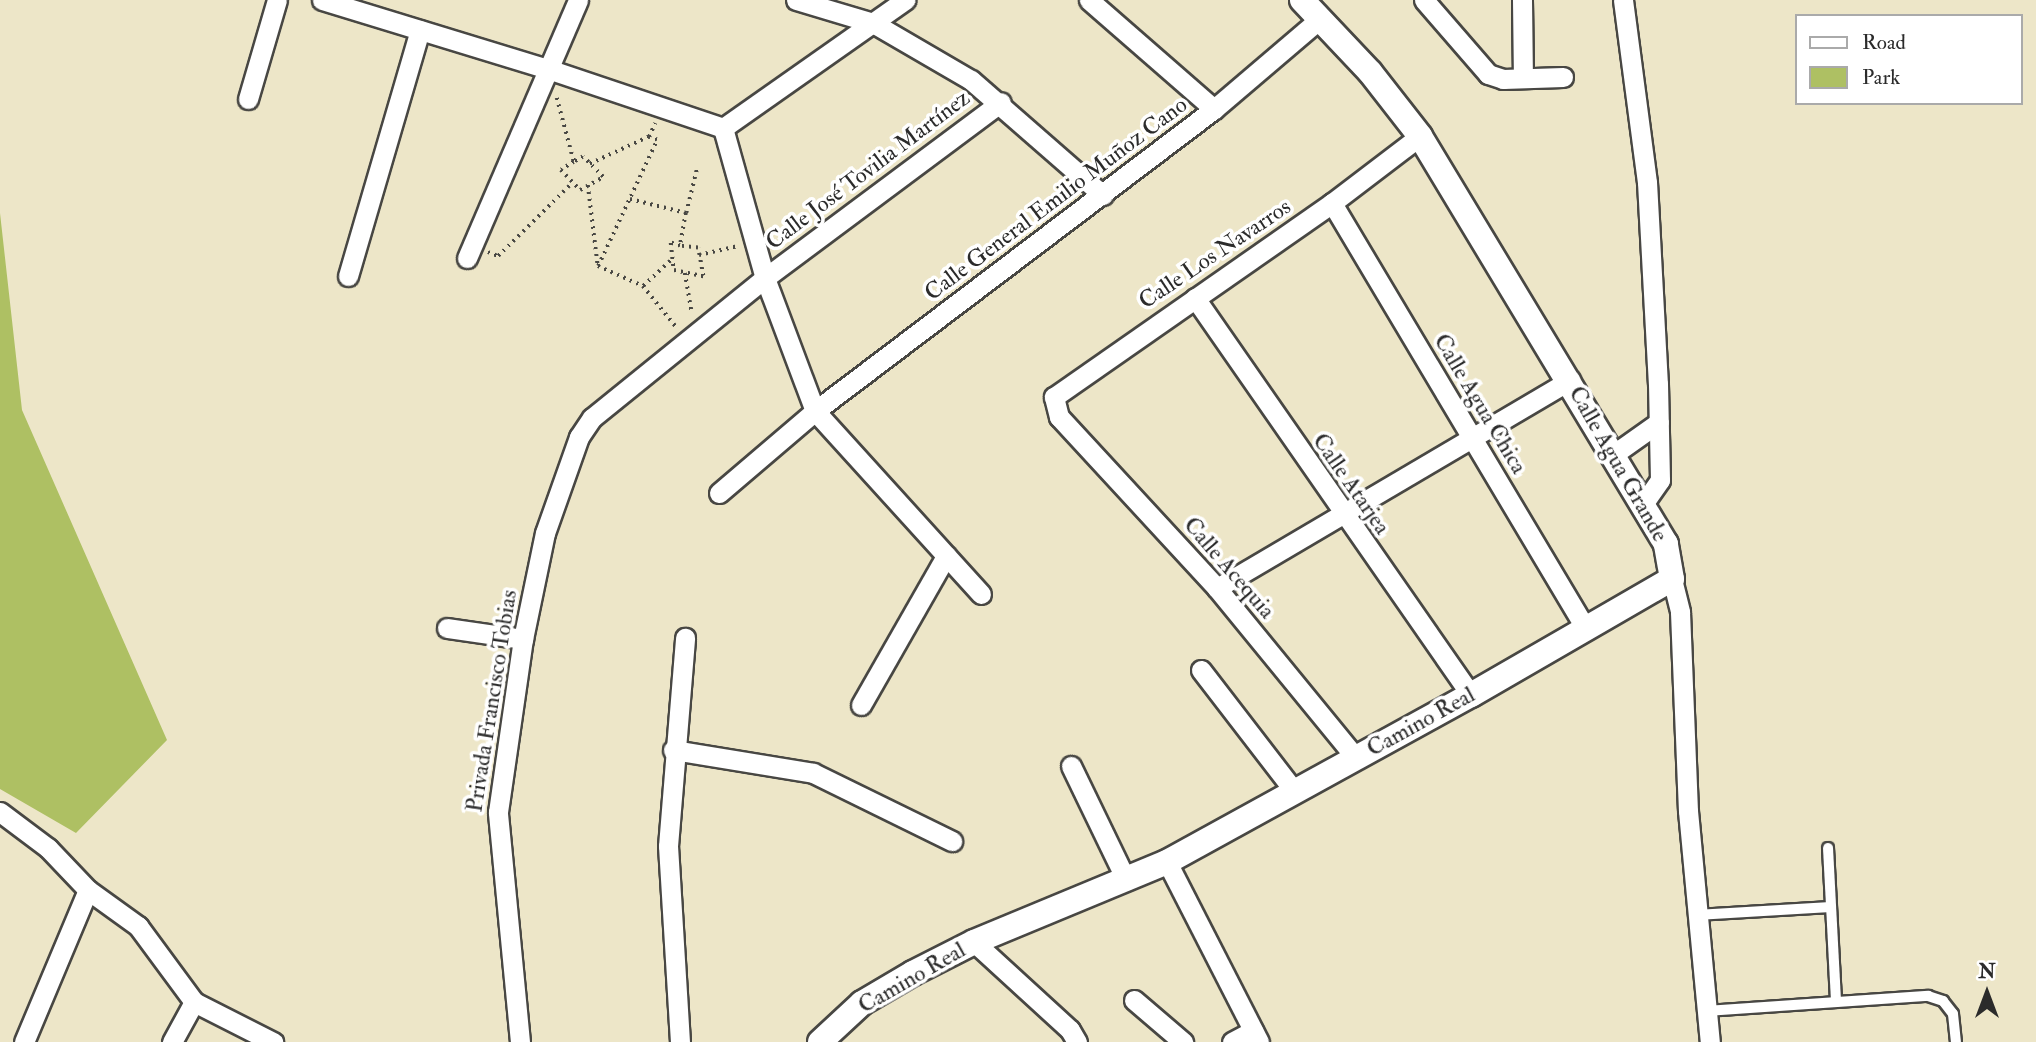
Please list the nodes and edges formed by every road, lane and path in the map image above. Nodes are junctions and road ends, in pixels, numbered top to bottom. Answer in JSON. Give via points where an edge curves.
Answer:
{"nodes":[{"id":1,"x":276,"y":0,"type":"edge"},
{"id":2,"x":322,"y":0,"type":"edge"},
{"id":3,"x":578,"y":0,"type":"edge"},
{"id":4,"x":796,"y":0,"type":"edge"},
{"id":5,"x":905,"y":0,"type":"edge"},
{"id":6,"x":1089,"y":0,"type":"edge"},
{"id":7,"x":1302,"y":0,"type":"edge"},
{"id":8,"x":1424,"y":0,"type":"edge"},
{"id":9,"x":1522,"y":0,"type":"edge"},
{"id":10,"x":1623,"y":0,"type":"edge"},
{"id":11,"x":1321,"y":18,"type":"junction"},
{"id":12,"x":873,"y":23,"type":"junction"},
{"id":13,"x":420,"y":30,"type":"junction"},
{"id":14,"x":548,"y":69,"type":"junction"},
{"id":15,"x":1563,"y":77,"type":"dead end"},
{"id":16,"x":1523,"y":78,"type":"junction"},
{"id":17,"x":248,"y":99,"type":"dead end"},
{"id":18,"x":1001,"y":102,"type":"junction"},
{"id":19,"x":1214,"y":109,"type":"junction"},
{"id":20,"x":723,"y":128,"type":"junction"},
{"id":21,"x":1420,"y":136,"type":"junction"},
{"id":22,"x":574,"y":162,"type":"junction"},
{"id":23,"x":590,"y":163,"type":"junction"},
{"id":24,"x":697,"y":168,"type":"dead end"},
{"id":25,"x":573,"y":183,"type":"junction"},
{"id":26,"x":588,"y":185,"type":"junction"},
{"id":27,"x":1103,"y":195,"type":"junction"},
{"id":28,"x":630,"y":199,"type":"junction"},
{"id":29,"x":1332,"y":203,"type":"junction"},
{"id":30,"x":686,"y":213,"type":"junction"},
{"id":31,"x":755,"y":240,"type":"junction"},
{"id":32,"x":680,"y":246,"type":"junction"},
{"id":33,"x":470,"y":252,"type":"joint"},
{"id":34,"x":699,"y":255,"type":"junction"},
{"id":35,"x":672,"y":259,"type":"junction"},
{"id":36,"x":598,"y":266,"type":"junction"},
{"id":37,"x":685,"y":272,"type":"junction"},
{"id":38,"x":348,"y":276,"type":"dead end"},
{"id":39,"x":765,"y":278,"type":"junction"},
{"id":40,"x":643,"y":286,"type":"junction"},
{"id":41,"x":1195,"y":298,"type":"junction"},
{"id":42,"x":1570,"y":380,"type":"junction"},
{"id":43,"x":815,"y":411,"type":"junction"},
{"id":44,"x":1059,"y":417,"type":"joint"},
{"id":45,"x":592,"y":418,"type":"joint"},
{"id":46,"x":1659,"y":422,"type":"junction"},
{"id":47,"x":1471,"y":436,"type":"junction"},
{"id":48,"x":1614,"y":454,"type":"junction"},
{"id":49,"x":719,"y":493,"type":"dead end"},
{"id":50,"x":1643,"y":504,"type":"junction"},
{"id":51,"x":1340,"y":512,"type":"junction"},
{"id":52,"x":946,"y":556,"type":"junction"},
{"id":53,"x":1672,"y":579,"type":"junction"},
{"id":54,"x":1217,"y":588,"type":"junction"},
{"id":55,"x":981,"y":594,"type":"dead end"},
{"id":56,"x":447,"y":628,"type":"dead end"},
{"id":57,"x":1587,"y":630,"type":"junction"},
{"id":58,"x":685,"y":638,"type":"dead end"},
{"id":59,"x":523,"y":639,"type":"junction"},
{"id":60,"x":1201,"y":670,"type":"dead end"},
{"id":61,"x":1471,"y":695,"type":"junction"},
{"id":62,"x":861,"y":705,"type":"dead end"},
{"id":63,"x":673,"y":750,"type":"junction"},
{"id":64,"x":1356,"y":758,"type":"junction"},
{"id":65,"x":1070,"y":765,"type":"dead end"},
{"id":66,"x":1295,"y":792,"type":"junction"},
{"id":67,"x":0,"y":811,"type":"edge"},
{"id":68,"x":952,"y":841,"type":"dead end"},
{"id":69,"x":1828,"y":848,"type":"dead end"},
{"id":70,"x":1167,"y":862,"type":"junction"},
{"id":71,"x":1126,"y":880,"type":"junction"},
{"id":72,"x":88,"y":890,"type":"junction"},
{"id":73,"x":1830,"y":907,"type":"junction"},
{"id":74,"x":1696,"y":915,"type":"junction"},
{"id":75,"x":974,"y":942,"type":"junction"},
{"id":76,"x":1134,"y":1000,"type":"dead end"},
{"id":77,"x":194,"y":1002,"type":"junction"},
{"id":78,"x":1836,"y":1002,"type":"junction"},
{"id":79,"x":1706,"y":1011,"type":"junction"},
{"id":80,"x":1256,"y":1036,"type":"edge"},
{"id":81,"x":24,"y":1042,"type":"edge"},
{"id":82,"x":172,"y":1042,"type":"edge"},
{"id":83,"x":273,"y":1042,"type":"edge"},
{"id":84,"x":520,"y":1042,"type":"edge"},
{"id":85,"x":680,"y":1042,"type":"edge"},
{"id":86,"x":820,"y":1042,"type":"edge"},
{"id":87,"x":1077,"y":1042,"type":"edge"},
{"id":88,"x":1183,"y":1042,"type":"edge"},
{"id":89,"x":1232,"y":1042,"type":"edge"},
{"id":90,"x":1710,"y":1042,"type":"edge"},
{"id":91,"x":1956,"y":1042,"type":"edge"}],
"edges":[{"from":1,"to":17,"type":"street"},
{"from":2,"to":13,"type":"street"},
{"from":3,"to":14,"type":"street"},
{"from":4,"to":12,"type":"street"},
{"from":5,"to":12,"type":"street"},
{"from":6,"to":19,"type":"street"},
{"from":7,"to":11,"type":"street","name":"Calle Agua Grande"},
{"from":8,"to":16,"type":"street","via":[[1480,69],[1496,77]]},
{"from":9,"to":16,"type":"street"},
{"from":10,"to":46,"type":"street","via":[[1647,182]]},
{"from":11,"to":19,"type":"street","name":"Calle General Emilio Muñoz Cano"},
{"from":11,"to":21,"type":"street","name":"Calle Agua Grande"},
{"from":12,"to":18,"type":"street"},
{"from":12,"to":20,"type":"street"},
{"from":13,"to":14,"type":"street"},
{"from":13,"to":38,"type":"street"},
{"from":14,"to":20,"type":"street"},
{"from":14,"to":22,"type":"path"},
{"from":14,"to":33,"type":"street"},
{"from":15,"to":16,"type":"street"},
{"from":18,"to":27,"type":"street"},
{"from":18,"to":39,"type":"street","name":"Calle José Tovilia Martínez"},
{"from":19,"to":27,"type":"street","name":"Calle General Emilio Muñoz Cano"},
{"from":20,"to":31,"type":"street"},
{"from":21,"to":29,"type":"street","name":"Calle Los Navarros"},
{"from":21,"to":42,"type":"street","name":"Calle Agua Grande"},
{"from":22,"to":23,"type":"path","via":[[583,157]]},
{"from":22,"to":25,"type":"path","via":[[561,170]]},
{"from":23,"to":26,"type":"path","via":[[603,177]]},
{"from":23,"to":28,"type":"path","via":[[649,137],[657,140]]},
{"from":24,"to":30,"type":"path"},
{"from":25,"to":26,"type":"path","via":[[580,190]]},
{"from":25,"to":33,"type":"path","via":[[499,256]]},
{"from":26,"to":36,"type":"path"},
{"from":27,"to":43,"type":"street","name":"Calle General Emilio Muñoz Cano"},
{"from":28,"to":30,"type":"path"},
{"from":28,"to":36,"type":"path"},
{"from":29,"to":41,"type":"street","name":"Calle Los Navarros"},
{"from":29,"to":47,"type":"street","name":"Calle Agua Chica"},
{"from":30,"to":32,"type":"path"},
{"from":31,"to":34,"type":"path"},
{"from":31,"to":39,"type":"street"},
{"from":32,"to":34,"type":"path","via":[[698,248]]},
{"from":32,"to":35,"type":"path","via":[[671,243]]},
{"from":34,"to":37,"type":"path","via":[[703,276]]},
{"from":35,"to":37,"type":"path","via":[[674,270]]},
{"from":35,"to":40,"type":"path"},
{"from":36,"to":40,"type":"path"},
{"from":37,"to":40,"type":"path","via":[[692,315],[678,328]]},
{"from":39,"to":43,"type":"street"},
{"from":39,"to":45,"type":"street","name":"Calle José Tovilia Martínez"},
{"from":41,"to":44,"type":"street","name":"Calle Los Navarros","via":[[1056,391]]},
{"from":41,"to":51,"type":"street","name":"Calle Atarjea"},
{"from":42,"to":47,"type":"street"},
{"from":42,"to":48,"type":"street","name":"Calle Agua Grande"},
{"from":43,"to":49,"type":"street","name":"Calle General Emilio Muñoz Cano"},
{"from":43,"to":52,"type":"street"},
{"from":44,"to":54,"type":"street","name":"Calle Acequia"},
{"from":45,"to":59,"type":"street","name":"Privada Francisco Tobias","via":[[562,478]]},
{"from":46,"to":48,"type":"street"},
{"from":46,"to":50,"type":"street","via":[[1660,480]]},
{"from":47,"to":51,"type":"street"},
{"from":47,"to":57,"type":"street","name":"Calle Agua Chica"},
{"from":48,"to":50,"type":"street","name":"Calle Agua Grande"},
{"from":50,"to":53,"type":"street","name":"Calle Agua Grande","via":[[1666,544]]},
{"from":51,"to":54,"type":"street"},
{"from":51,"to":61,"type":"street","name":"Calle Atarjea"},
{"from":52,"to":55,"type":"street"},
{"from":52,"to":62,"type":"street"},
{"from":53,"to":57,"type":"street","name":"Camino Real"},
{"from":53,"to":74,"type":"street","name":"Calle Agua Grande","via":[[1679,612]]},
{"from":54,"to":64,"type":"street","name":"Calle Acequia"},
{"from":56,"to":59,"type":"street"},
{"from":57,"to":61,"type":"street","name":"Camino Real"},
{"from":58,"to":63,"type":"street"},
{"from":59,"to":84,"type":"street","name":"Privada Francisco Tobias","via":[[497,828]]},
{"from":60,"to":66,"type":"street"},
{"from":61,"to":64,"type":"street","name":"Camino Real"},
{"from":63,"to":68,"type":"street","via":[[813,773]]},
{"from":63,"to":85,"type":"street","via":[[668,846]]},
{"from":64,"to":66,"type":"street","name":"Camino Real"},
{"from":65,"to":71,"type":"street"},
{"from":66,"to":70,"type":"street","name":"Camino Real"},
{"from":67,"to":72,"type":"street","via":[[48,848]]},
{"from":69,"to":73,"type":"lane"},
{"from":70,"to":71,"type":"street","name":"Camino Real"},
{"from":70,"to":80,"type":"street"},
{"from":71,"to":75,"type":"street","name":"Camino Real"},
{"from":72,"to":77,"type":"street","via":[[148,936]]},
{"from":72,"to":81,"type":"street"},
{"from":73,"to":74,"type":"lane"},
{"from":73,"to":78,"type":"lane"},
{"from":74,"to":79,"type":"street","name":"Calle Agua Grande"},
{"from":75,"to":86,"type":"street","name":"Camino Real","via":[[862,1003]]},
{"from":75,"to":87,"type":"street","via":[[1070,1030]]},
{"from":76,"to":88,"type":"street"},
{"from":77,"to":82,"type":"street"},
{"from":77,"to":83,"type":"street"},
{"from":78,"to":79,"type":"lane"},
{"from":78,"to":91,"type":"lane","via":[[1928,996],[1943,1001],[1953,1014]]},
{"from":79,"to":90,"type":"street","name":"Calle Agua Grande"},
{"from":80,"to":89,"type":"street"}]}
